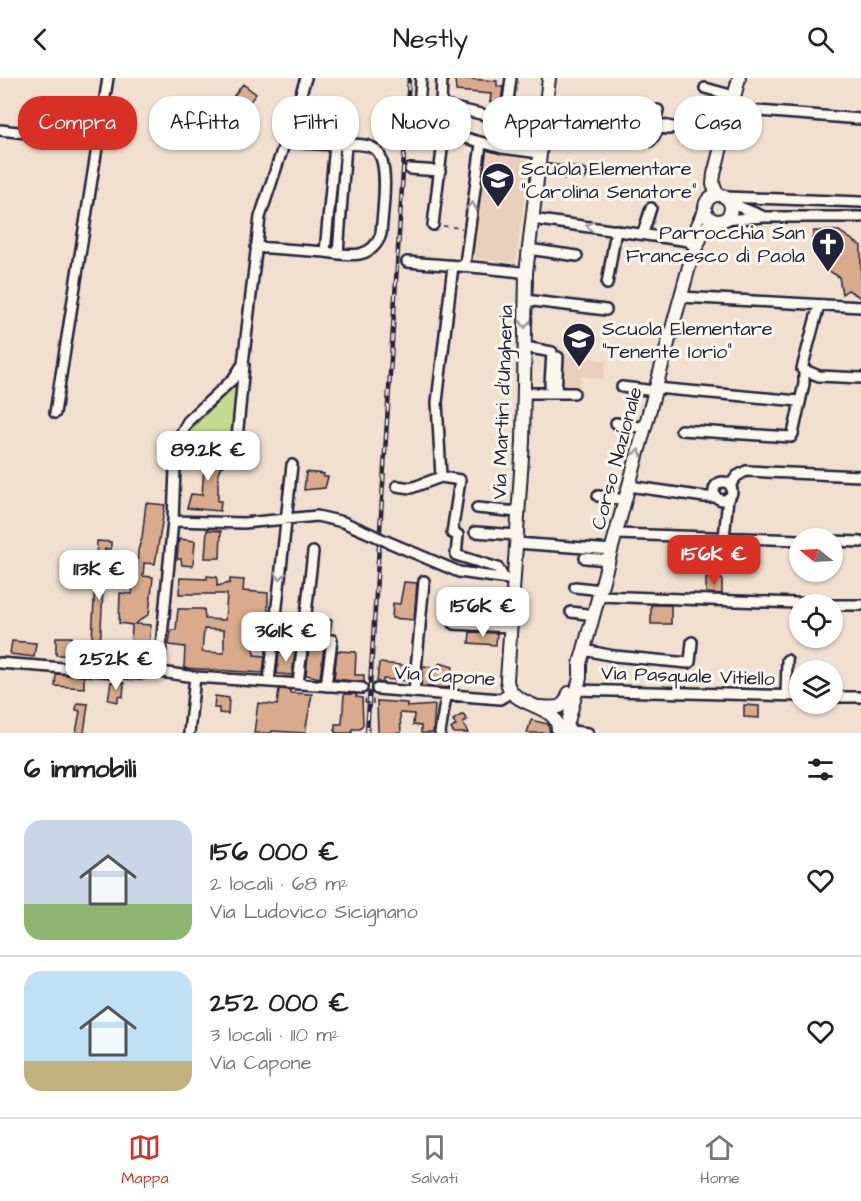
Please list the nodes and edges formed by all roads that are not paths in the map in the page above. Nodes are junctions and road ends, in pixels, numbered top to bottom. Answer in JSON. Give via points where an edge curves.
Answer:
{"nodes":[{"id":1,"x":108,"y":78,"type":"edge"},
{"id":2,"x":306,"y":78,"type":"edge"},
{"id":3,"x":421,"y":78,"type":"edge"},
{"id":4,"x":442,"y":78,"type":"edge"},
{"id":5,"x":511,"y":78,"type":"edge"},
{"id":6,"x":549,"y":78,"type":"edge"},
{"id":7,"x":738,"y":78,"type":"edge"},
{"id":8,"x":705,"y":88,"type":"dead end"},
{"id":9,"x":105,"y":96,"type":"edge"},
{"id":10,"x":301,"y":96,"type":"edge"},
{"id":11,"x":420,"y":96,"type":"edge"},
{"id":12,"x":509,"y":96,"type":"edge"},
{"id":13,"x":547,"y":96,"type":"edge"},
{"id":14,"x":734,"y":96,"type":"joint"},
{"id":15,"x":483,"y":115,"type":"edge"},
{"id":16,"x":762,"y":116,"type":"edge"},
{"id":17,"x":861,"y":119,"type":"edge"},
{"id":18,"x":0,"y":130,"type":"edge"},
{"id":19,"x":18,"y":132,"type":"edge"},
{"id":20,"x":471,"y":141,"type":"edge"},
{"id":21,"x":481,"y":144,"type":"joint"},
{"id":22,"x":359,"y":146,"type":"edge"},
{"id":23,"x":96,"y":150,"type":"edge"},
{"id":24,"x":281,"y":150,"type":"edge"},
{"id":25,"x":335,"y":150,"type":"edge"},
{"id":26,"x":346,"y":150,"type":"edge"},
{"id":27,"x":442,"y":150,"type":"edge"},
{"id":28,"x":517,"y":150,"type":"edge"},
{"id":29,"x":540,"y":150,"type":"edge"},
{"id":30,"x":720,"y":150,"type":"edge"},
{"id":31,"x":540,"y":153,"type":"junction"},
{"id":32,"x":410,"y":169,"type":"dead end"},
{"id":33,"x":538,"y":169,"type":"junction"},
{"id":34,"x":440,"y":171,"type":"junction"},
{"id":35,"x":581,"y":174,"type":"dead end"},
{"id":36,"x":724,"y":198,"type":"junction"},
{"id":37,"x":861,"y":202,"type":"edge"},
{"id":38,"x":705,"y":206,"type":"junction"},
{"id":39,"x":651,"y":208,"type":"dead end"},
{"id":40,"x":764,"y":217,"type":"junction"},
{"id":41,"x":861,"y":217,"type":"edge"},
{"id":42,"x":532,"y":219,"type":"junction"},
{"id":43,"x":718,"y":220,"type":"junction"},
{"id":44,"x":433,"y":225,"type":"road end"},
{"id":45,"x":616,"y":230,"type":"junction"},
{"id":46,"x":643,"y":233,"type":"junction"},
{"id":47,"x":689,"y":241,"type":"junction"},
{"id":48,"x":256,"y":247,"type":"junction"},
{"id":49,"x":528,"y":249,"type":"junction"},
{"id":50,"x":325,"y":252,"type":"junction"},
{"id":51,"x":338,"y":254,"type":"junction"},
{"id":52,"x":577,"y":256,"type":"dead end"},
{"id":53,"x":407,"y":262,"type":"dead end"},
{"id":54,"x":690,"y":263,"type":"junction"},
{"id":55,"x":465,"y":264,"type":"junction"},
{"id":56,"x":453,"y":266,"type":"junction"},
{"id":57,"x":526,"y":273,"type":"junction"},
{"id":58,"x":607,"y":284,"type":"dead end"},
{"id":59,"x":681,"y":297,"type":"junction"},
{"id":60,"x":525,"y":300,"type":"junction"},
{"id":61,"x":819,"y":305,"type":"junction"},
{"id":62,"x":861,"y":307,"type":"edge"},
{"id":63,"x":606,"y":310,"type":"dead end"},
{"id":64,"x":525,"y":347,"type":"junction"},
{"id":65,"x":558,"y":357,"type":"dead end"},
{"id":66,"x":245,"y":358,"type":"junction"},
{"id":67,"x":804,"y":372,"type":"junction"},
{"id":68,"x":861,"y":378,"type":"edge"},
{"id":69,"x":622,"y":387,"type":"dead end"},
{"id":70,"x":553,"y":389,"type":"junction"},
{"id":71,"x":655,"y":389,"type":"junction"},
{"id":72,"x":524,"y":393,"type":"junction"},
{"id":73,"x":574,"y":393,"type":"dead end"},
{"id":74,"x":799,"y":401,"type":"junction"},
{"id":75,"x":55,"y":413,"type":"dead end"},
{"id":76,"x":616,"y":423,"type":"dead end"},
{"id":77,"x":645,"y":428,"type":"junction"},
{"id":78,"x":681,"y":430,"type":"dead end"},
{"id":79,"x":176,"y":443,"type":"junction"},
{"id":80,"x":292,"y":465,"type":"dead end"},
{"id":81,"x":861,"y":476,"type":"edge"},
{"id":82,"x":441,"y":477,"type":"junction"},
{"id":83,"x":730,"y":485,"type":"junction"},
{"id":84,"x":397,"y":486,"type":"dead end"},
{"id":85,"x":629,"y":486,"type":"junction"},
{"id":86,"x":598,"y":496,"type":"dead end"},
{"id":87,"x":716,"y":497,"type":"junction"},
{"id":88,"x":728,"y":498,"type":"junction"},
{"id":89,"x":625,"y":500,"type":"junction"},
{"id":90,"x":477,"y":508,"type":"dead end"},
{"id":91,"x":519,"y":512,"type":"junction"},
{"id":92,"x":285,"y":517,"type":"junction"},
{"id":93,"x":173,"y":521,"type":"junction"},
{"id":94,"x":475,"y":532,"type":"dead end"},
{"id":95,"x":616,"y":534,"type":"junction"},
{"id":96,"x":724,"y":538,"type":"junction"},
{"id":97,"x":517,"y":539,"type":"junction"},
{"id":98,"x":789,"y":540,"type":"edge"},
{"id":99,"x":843,"y":542,"type":"edge"},
{"id":100,"x":861,"y":542,"type":"edge"},
{"id":101,"x":314,"y":552,"type":"dead end"},
{"id":102,"x":610,"y":555,"type":"junction"},
{"id":103,"x":585,"y":558,"type":"dead end"},
{"id":104,"x":509,"y":579,"type":"junction"},
{"id":105,"x":424,"y":581,"type":"dead end"},
{"id":106,"x":575,"y":587,"type":"dead end"},
{"id":107,"x":600,"y":593,"type":"junction"},
{"id":108,"x":789,"y":602,"type":"edge"},
{"id":109,"x":843,"y":605,"type":"edge"},
{"id":110,"x":861,"y":605,"type":"edge"},
{"id":111,"x":572,"y":612,"type":"dead end"},
{"id":112,"x":594,"y":615,"type":"junction"},
{"id":113,"x":454,"y":624,"type":"dead end"},
{"id":114,"x":510,"y":627,"type":"junction"},
{"id":115,"x":332,"y":640,"type":"dead end"},
{"id":116,"x":692,"y":642,"type":"dead end"},
{"id":117,"x":584,"y":650,"type":"junction"},
{"id":118,"x":787,"y":660,"type":"dead end"},
{"id":119,"x":0,"y":663,"type":"edge"},
{"id":120,"x":580,"y":664,"type":"junction"},
{"id":121,"x":154,"y":671,"type":"junction"},
{"id":122,"x":195,"y":677,"type":"junction"},
{"id":123,"x":269,"y":682,"type":"junction"},
{"id":124,"x":298,"y":684,"type":"junction"},
{"id":125,"x":326,"y":686,"type":"junction"},
{"id":126,"x":362,"y":688,"type":"dead end"},
{"id":127,"x":376,"y":689,"type":"dead end"},
{"id":128,"x":576,"y":690,"type":"junction"},
{"id":129,"x":414,"y":693,"type":"junction"},
{"id":130,"x":510,"y":693,"type":"junction"},
{"id":131,"x":786,"y":695,"type":"junction"},
{"id":132,"x":789,"y":695,"type":"edge"},
{"id":133,"x":446,"y":696,"type":"junction"},
{"id":134,"x":843,"y":697,"type":"edge"},
{"id":135,"x":861,"y":698,"type":"edge"},
{"id":136,"x":540,"y":707,"type":"junction"},
{"id":137,"x":562,"y":732,"type":"edge"},
{"id":138,"x":189,"y":733,"type":"edge"},
{"id":139,"x":440,"y":733,"type":"edge"},
{"id":140,"x":588,"y":733,"type":"edge"}],
"edges":[{"from":1,"to":9,"type":"street"},
{"from":2,"to":10,"type":"street"},
{"from":3,"to":11,"type":"street"},
{"from":4,"to":15,"type":"street","via":[[441,105]]},
{"from":5,"to":12,"type":"street"},
{"from":6,"to":13,"type":"main road","name":"Via Martiri d'Ungheria"},
{"from":7,"to":14,"type":"main road","name":"Corso Nazionale"},
{"from":8,"to":14,"type":"street"},
{"from":16,"to":17,"type":"street"},
{"from":18,"to":19,"type":"street"},
{"from":20,"to":21,"type":"street"},
{"from":55,"to":21,"type":"street","one_way":true},
{"from":22,"to":51,"type":"street","via":[[369,146],[384,160],[381,234],[367,253]]},
{"from":23,"to":75,"type":"street"},
{"from":24,"to":48,"type":"street","via":[[262,207]]},
{"from":25,"to":50,"type":"street"},
{"from":26,"to":51,"type":"street"},
{"from":27,"to":34,"type":"street"},
{"from":28,"to":31,"type":"street"},
{"from":29,"to":31,"type":"main road","name":"Via Martiri d'Ungheria"},
{"from":30,"to":36,"type":"main road","name":"Corso Nazionale","via":[[713,178]]},
{"from":31,"to":33,"type":"main road","name":"Via Martiri d'Ungheria"},
{"from":32,"to":34,"type":"street"},
{"from":33,"to":35,"type":"street"},
{"from":33,"to":42,"type":"main road","name":"Via Martiri d'Ungheria"},
{"from":34,"to":44,"type":"street"},
{"from":36,"to":37,"type":"street"},
{"from":36,"to":38,"type":"main road","name":"Corso Nazionale","via":[[709,198]]},
{"from":36,"to":40,"type":"street"},
{"from":36,"to":43,"type":"main road","name":"Corso Nazionale","via":[[729,215]]},
{"from":38,"to":43,"type":"main road","via":[[706,214]]},
{"from":38,"to":47,"type":"street","name":"Corso Nazionale"},
{"from":39,"to":46,"type":"street"},
{"from":40,"to":41,"type":"street"},
{"from":40,"to":43,"type":"street"},
{"from":45,"to":42,"type":"street","one_way":true},
{"from":42,"to":49,"type":"main road","name":"Via Martiri d'Ungheria"},
{"from":43,"to":54,"type":"main road","name":"Corso Nazionale","via":[[703,232]]},
{"from":45,"to":46,"type":"street"},
{"from":45,"to":58,"type":"street"},
{"from":46,"to":47,"type":"street"},
{"from":47,"to":54,"type":"street","name":"Corso Nazionale"},
{"from":48,"to":50,"type":"street"},
{"from":48,"to":66,"type":"street"},
{"from":49,"to":52,"type":"street"},
{"from":49,"to":57,"type":"main road","name":"Via Martiri d'Ungheria"},
{"from":50,"to":51,"type":"street"},
{"from":53,"to":56,"type":"street"},
{"from":54,"to":59,"type":"main road","name":"Corso Nazionale"},
{"from":55,"to":56,"type":"street"},
{"from":55,"to":57,"type":"street"},
{"from":56,"to":82,"type":"street","via":[[437,402]]},
{"from":57,"to":60,"type":"main road","name":"Via Martiri d'Ungheria"},
{"from":59,"to":61,"type":"street"},
{"from":59,"to":71,"type":"main road","name":"Corso Nazionale"},
{"from":60,"to":63,"type":"street"},
{"from":60,"to":64,"type":"main road","name":"Via Martiri d'Ungheria","one_way":true},
{"from":61,"to":62,"type":"street"},
{"from":61,"to":67,"type":"street","via":[[806,349]]},
{"from":64,"to":70,"type":"street","via":[[552,352]]},
{"from":64,"to":72,"type":"main road","name":"Via Martiri d'Ungheria"},
{"from":65,"to":70,"type":"street"},
{"from":66,"to":79,"type":"street","via":[[238,373],[188,421]]},
{"from":66,"to":79,"type":"street","via":[[236,449]]},
{"from":67,"to":68,"type":"street"},
{"from":67,"to":74,"type":"street"},
{"from":69,"to":71,"type":"street"},
{"from":70,"to":72,"type":"street"},
{"from":70,"to":73,"type":"street"},
{"from":71,"to":74,"type":"street"},
{"from":71,"to":77,"type":"main road","name":"Corso Nazionale"},
{"from":72,"to":91,"type":"main road","name":"Via Martiri d'Ungheria"},
{"from":74,"to":78,"type":"street","via":[[791,436]]},
{"from":76,"to":77,"type":"street"},
{"from":85,"to":77,"type":"main road","name":"Corso Nazionale","one_way":true},
{"from":79,"to":93,"type":"street"},
{"from":80,"to":92,"type":"street"},
{"from":81,"to":83,"type":"street","via":[[746,471]]},
{"from":82,"to":84,"type":"street","via":[[411,488]]},
{"from":82,"to":104,"type":"street","via":[[460,480],[452,533],[458,535],[456,555],[498,568]]},
{"from":83,"to":87,"type":"street","via":[[718,483]]},
{"from":83,"to":88,"type":"street","via":[[732,493]]},
{"from":85,"to":87,"type":"street"},
{"from":85,"to":89,"type":"main road","name":"Corso Nazionale"},
{"from":86,"to":89,"type":"street"},
{"from":87,"to":88,"type":"street"},
{"from":88,"to":96,"type":"street"},
{"from":89,"to":95,"type":"main road","name":"Corso Nazionale"},
{"from":90,"to":91,"type":"street"},
{"from":91,"to":97,"type":"main road","name":"Via Martiri d'Ungheria"},
{"from":92,"to":93,"type":"street","via":[[244,524]]},
{"from":92,"to":104,"type":"street","bridge":true,"via":[[326,517],[459,572]]},
{"from":92,"to":123,"type":"street","one_way":true},
{"from":93,"to":121,"type":"street","via":[[160,657]]},
{"from":94,"to":97,"type":"street"},
{"from":95,"to":96,"type":"street"},
{"from":95,"to":102,"type":"main road","name":"Corso Nazionale"},
{"from":96,"to":98,"type":"street"},
{"from":97,"to":102,"type":"street"},
{"from":97,"to":104,"type":"main road","name":"Via Martiri d'Ungheria"},
{"from":99,"to":100,"type":"street"},
{"from":101,"to":124,"type":"street"},
{"from":102,"to":103,"type":"street"},
{"from":102,"to":107,"type":"main road","name":"Corso Nazionale"},
{"from":104,"to":114,"type":"main road","name":"Via Martiri d'Ungheria"},
{"from":105,"to":129,"type":"street"},
{"from":106,"to":107,"type":"street"},
{"from":107,"to":108,"type":"street"},
{"from":107,"to":112,"type":"main road","name":"Corso Nazionale"},
{"from":109,"to":110,"type":"street"},
{"from":111,"to":112,"type":"street"},
{"from":112,"to":117,"type":"main road","name":"Corso Nazionale"},
{"from":113,"to":114,"type":"street"},
{"from":114,"to":130,"type":"main road","name":"Via Martiri d'Ungheria"},
{"from":115,"to":125,"type":"street"},
{"from":116,"to":117,"type":"street","via":[[688,663]]},
{"from":117,"to":120,"type":"main road","name":"Corso Nazionale"},
{"from":118,"to":131,"type":"street"},
{"from":119,"to":121,"type":"street","via":[[145,674]]},
{"from":120,"to":128,"type":"main road","name":"Corso Nazionale"},
{"from":120,"to":136,"type":"main road","name":"Corso Nazionale","via":[[565,704],[558,708]]},
{"from":121,"to":122,"type":"street"},
{"from":122,"to":123,"type":"street"},
{"from":122,"to":138,"type":"street"},
{"from":123,"to":124,"type":"street"},
{"from":124,"to":125,"type":"street"},
{"from":125,"to":126,"type":"street"},
{"from":127,"to":129,"type":"street","name":"Via Capone"},
{"from":128,"to":131,"type":"street","name":"Via Pasquale Vitiello"},
{"from":128,"to":137,"type":"main road","name":"Corso Nazionale"},
{"from":129,"to":133,"type":"street","name":"Via Capone"},
{"from":130,"to":133,"type":"street","name":"Via Capone","via":[[500,699]]},
{"from":130,"to":136,"type":"main road"},
{"from":131,"to":132,"type":"street","name":"Via Pasquale Vitiello"},
{"from":133,"to":139,"type":"street"},
{"from":134,"to":135,"type":"street"},
{"from":136,"to":137,"type":"main road"},
{"from":137,"to":140,"type":"street"}]}
